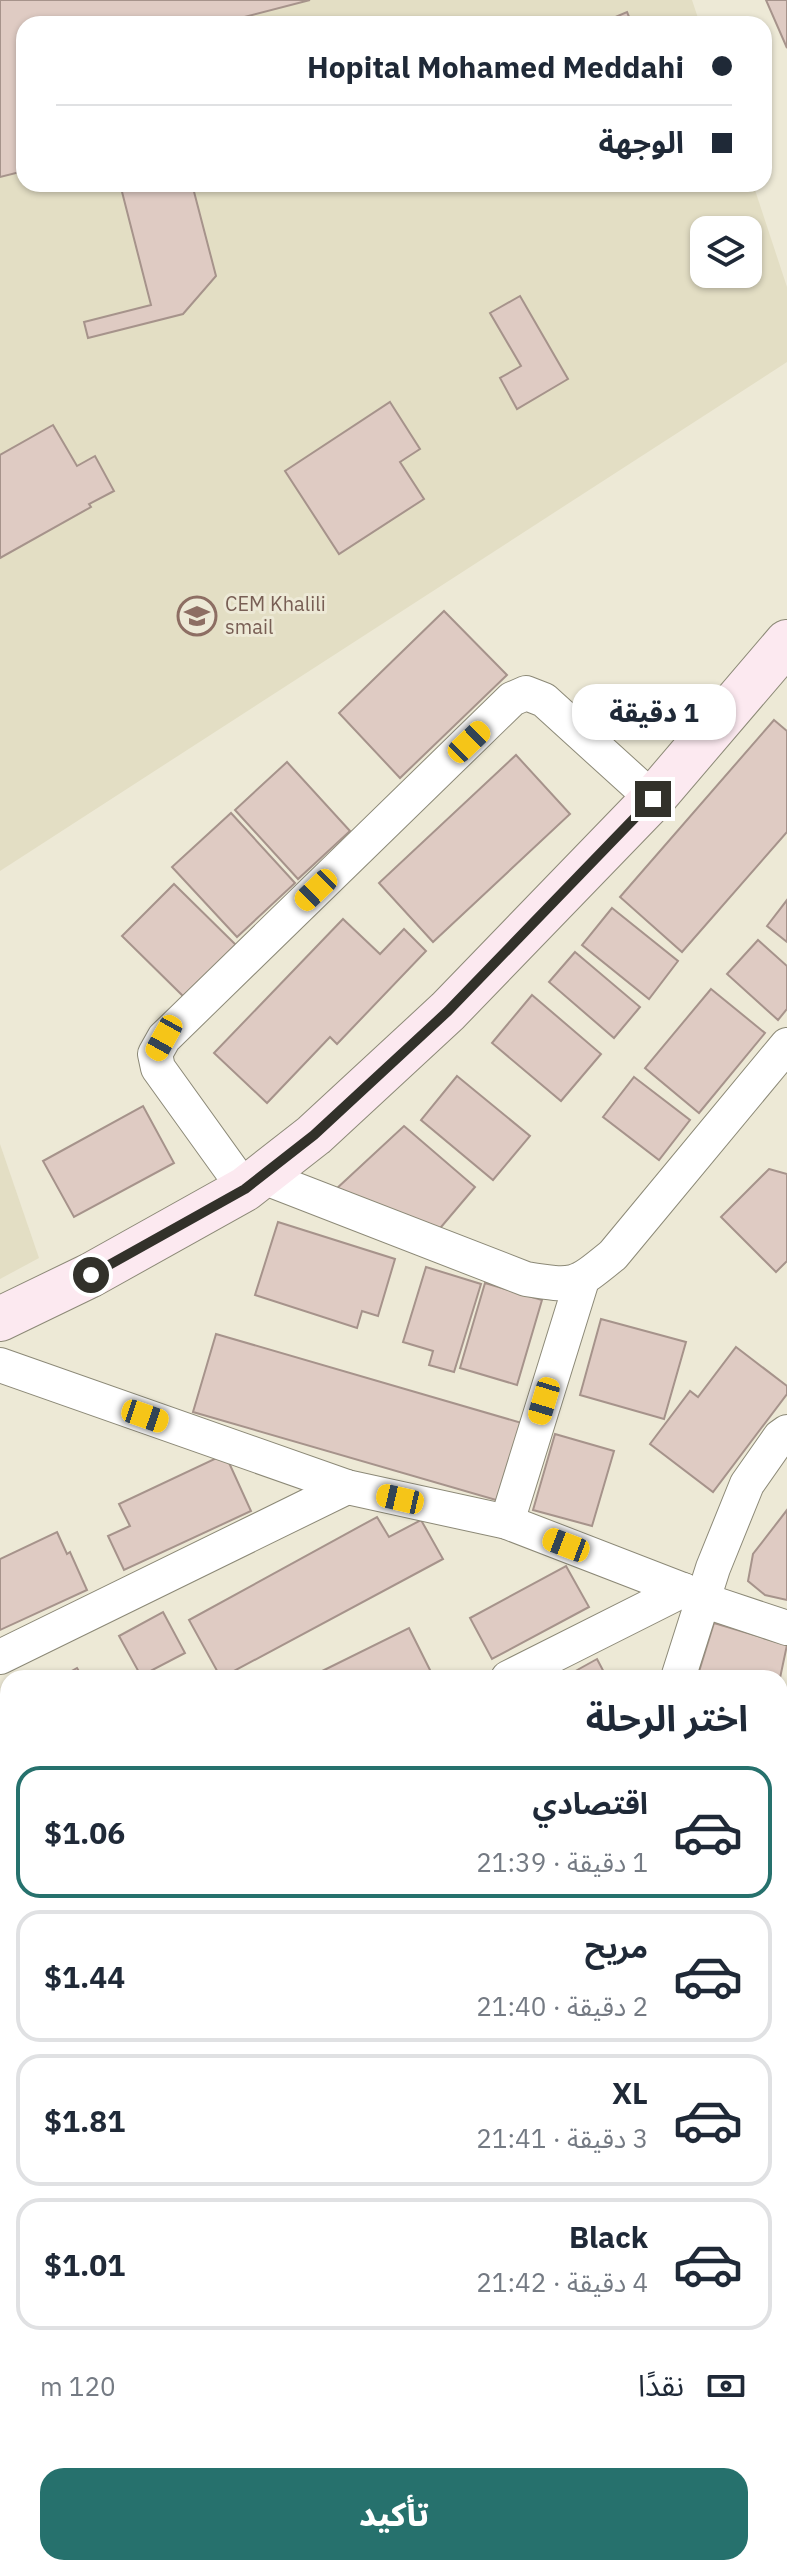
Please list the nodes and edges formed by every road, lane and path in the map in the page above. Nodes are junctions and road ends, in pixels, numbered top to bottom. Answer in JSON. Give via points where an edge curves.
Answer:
{"nodes":[{"id":1,"x":783,"y":655,"type":"edge"},
{"id":2,"x":653,"y":799,"type":"junction"},
{"id":3,"x":787,"y":1045,"type":"edge"},
{"id":4,"x":254,"y":1183,"type":"junction"},
{"id":5,"x":582,"y":1280,"type":"junction"},
{"id":6,"x":0,"y":1319,"type":"edge"},
{"id":7,"x":0,"y":1365,"type":"edge"},
{"id":8,"x":787,"y":1432,"type":"edge"},
{"id":9,"x":347,"y":1487,"type":"junction"},
{"id":10,"x":507,"y":1522,"type":"junction"},
{"id":11,"x":693,"y":1595,"type":"junction"},
{"id":12,"x":787,"y":1628,"type":"edge"},
{"id":13,"x":0,"y":1657,"type":"edge"},
{"id":14,"x":526,"y":1670,"type":"edge"},
{"id":15,"x":679,"y":1670,"type":"edge"}],
"edges":[{"from":1,"to":2,"type":"main road"},
{"from":2,"to":4,"type":"main road","via":[[448,1011]]},
{"from":2,"to":4,"type":"street","via":[[544,700],[526,693],[512,699],[164,1038],[155,1054],[158,1068]]},
{"from":3,"to":5,"type":"street","via":[[613,1255]]},
{"from":4,"to":5,"type":"street","via":[[526,1279],[561,1285]]},
{"from":4,"to":6,"type":"main road","via":[[91,1275]]},
{"from":5,"to":10,"type":"street"},
{"from":7,"to":9,"type":"street"},
{"from":8,"to":11,"type":"street","via":[[747,1484],[713,1568]]},
{"from":9,"to":10,"type":"street"},
{"from":9,"to":13,"type":"street"},
{"from":10,"to":11,"type":"street"},
{"from":11,"to":12,"type":"street"},
{"from":11,"to":14,"type":"street"},
{"from":11,"to":15,"type":"street"}]}
